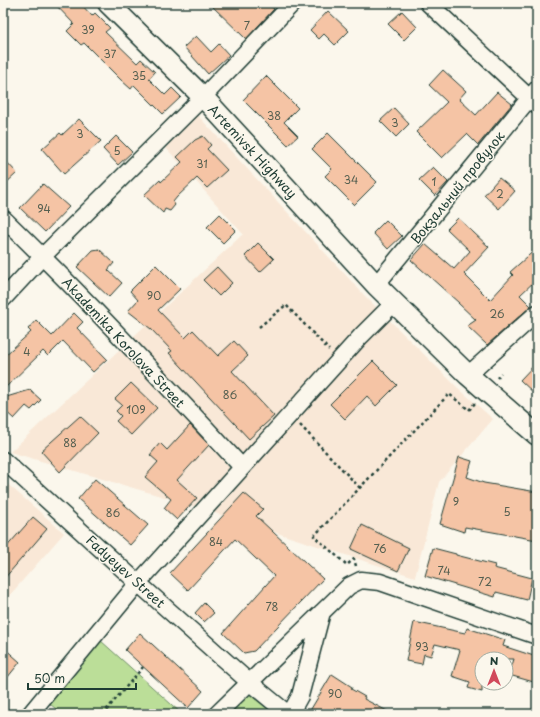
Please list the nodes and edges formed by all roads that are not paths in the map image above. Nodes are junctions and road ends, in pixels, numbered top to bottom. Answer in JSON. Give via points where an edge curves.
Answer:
{"nodes":[{"id":1,"x":108,"y":3,"type":"edge"},
{"id":2,"x":293,"y":3,"type":"edge"},
{"id":3,"x":428,"y":3,"type":"edge"},
{"id":4,"x":202,"y":97,"type":"junction"},
{"id":5,"x":534,"y":98,"type":"edge"},
{"id":6,"x":3,"y":218,"type":"edge"},
{"id":7,"x":43,"y":256,"type":"junction"},
{"id":8,"x":376,"y":285,"type":"junction"},
{"id":9,"x":3,"y":299,"type":"edge"},
{"id":10,"x":394,"y":303,"type":"junction"},
{"id":11,"x":537,"y":313,"type":"edge"},
{"id":12,"x":468,"y":375,"type":"junction"},
{"id":13,"x":537,"y":435,"type":"edge"},
{"id":14,"x":3,"y":460,"type":"edge"},
{"id":15,"x":242,"y":468,"type":"junction"},
{"id":16,"x":138,"y":583,"type":"junction"},
{"id":17,"x":322,"y":612,"type":"junction"},
{"id":18,"x":537,"y":636,"type":"edge"},
{"id":19,"x":249,"y":682,"type":"junction"},
{"id":20,"x":30,"y":714,"type":"edge"},
{"id":21,"x":217,"y":714,"type":"edge"},
{"id":22,"x":289,"y":714,"type":"edge"}],
"edges":[{"from":1,"to":4,"type":"main road","name":"Artemivsk Highway"},
{"from":2,"to":4,"type":"street"},
{"from":3,"to":5,"type":"street"},
{"from":4,"to":7,"type":"street"},
{"from":4,"to":8,"type":"main road","name":"Artemivsk Highway"},
{"from":5,"to":8,"type":"street","name":"Вокзальний провулок"},
{"from":6,"to":7,"type":"street","name":"Akademika Korolova Street"},
{"from":7,"to":9,"type":"street"},
{"from":7,"to":15,"type":"street","name":"Akademika Korolova Street"},
{"from":8,"to":10,"type":"main road","name":"Artemivsk Highway"},
{"from":10,"to":12,"type":"main road","name":"Artemivsk Highway"},
{"from":10,"to":15,"type":"street"},
{"from":11,"to":12,"type":"street"},
{"from":12,"to":13,"type":"main road"},
{"from":14,"to":16,"type":"street","name":"Fadyeyev Street"},
{"from":15,"to":16,"type":"street"},
{"from":16,"to":19,"type":"street","name":"Fadyeyev Street"},
{"from":16,"to":20,"type":"street"},
{"from":17,"to":18,"type":"street","via":[[349,586],[360,580],[380,582]]},
{"from":17,"to":19,"type":"street"},
{"from":17,"to":22,"type":"street","via":[[300,696]]},
{"from":19,"to":21,"type":"street"},
{"from":19,"to":22,"type":"street","name":"Fadyeyev Street"}]}
